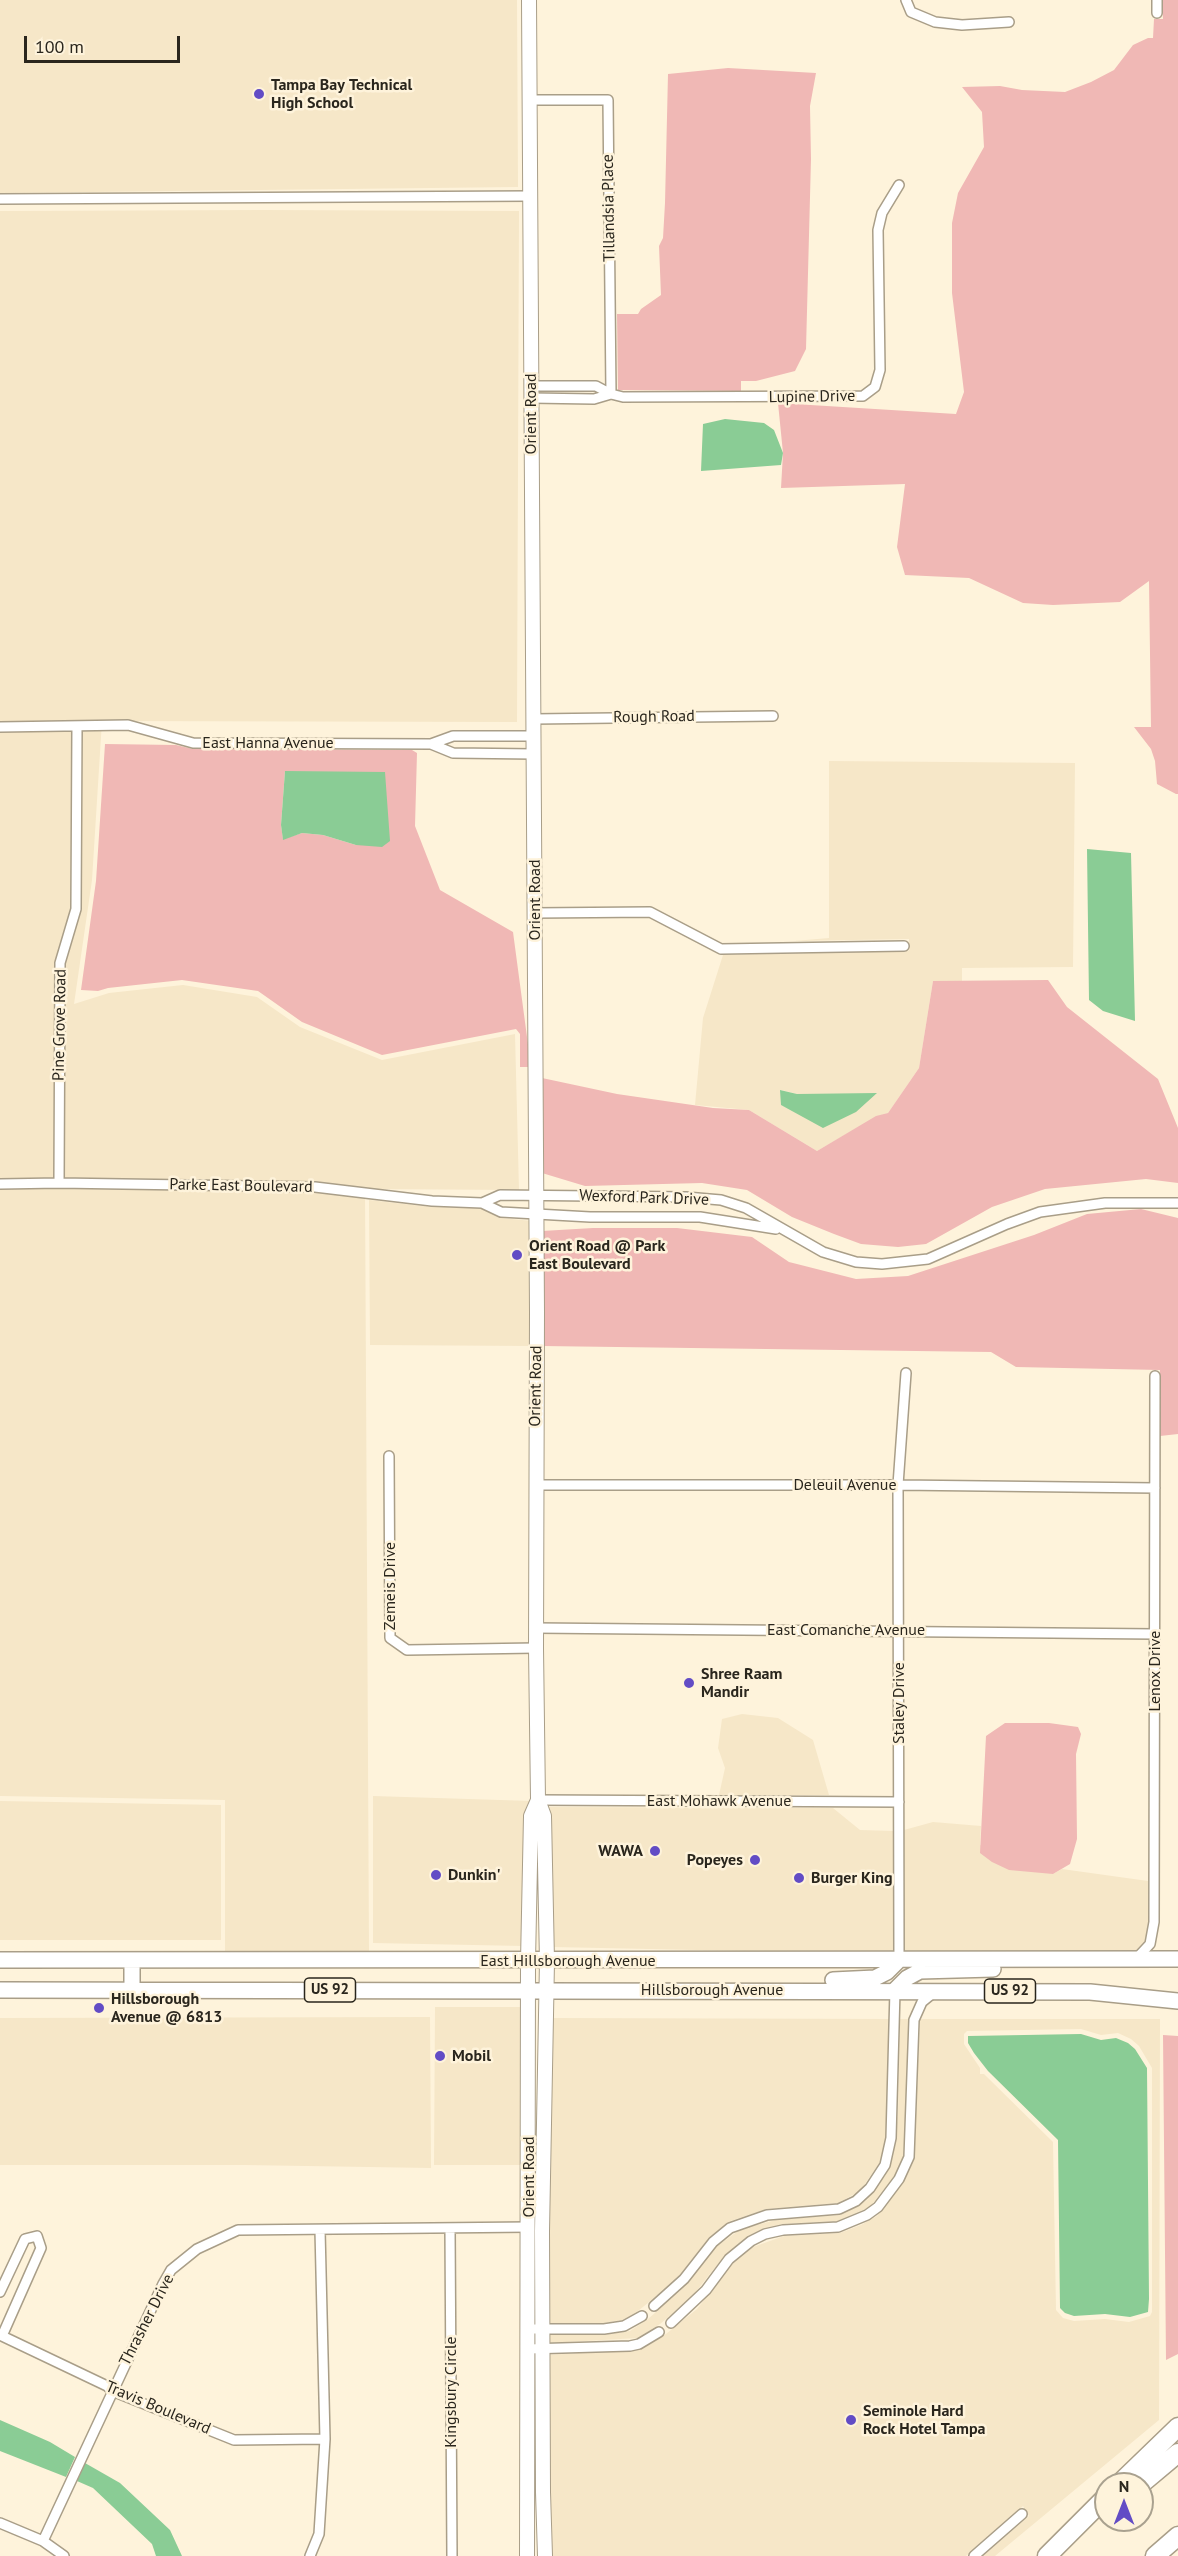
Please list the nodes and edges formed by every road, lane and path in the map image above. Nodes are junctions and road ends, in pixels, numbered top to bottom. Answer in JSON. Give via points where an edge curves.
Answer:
{"nodes":[{"id":1,"x":530,"y":0,"type":"edge"},
{"id":2,"x":906,"y":0,"type":"edge"},
{"id":3,"x":1157,"y":0,"type":"edge"},
{"id":4,"x":1157,"y":13,"type":"dead end"},
{"id":5,"x":1009,"y":22,"type":"dead end"},
{"id":6,"x":530,"y":100,"type":"junction"},
{"id":7,"x":899,"y":185,"type":"dead end"},
{"id":8,"x":530,"y":196,"type":"junction"},
{"id":9,"x":0,"y":199,"type":"edge"},
{"id":10,"x":531,"y":392,"type":"junction"},
{"id":11,"x":610,"y":394,"type":"junction"},
{"id":12,"x":773,"y":716,"type":"dead end"},
{"id":13,"x":534,"y":719,"type":"junction"},
{"id":14,"x":77,"y":726,"type":"junction"},
{"id":15,"x":0,"y":727,"type":"edge"},
{"id":16,"x":534,"y":736,"type":"junction"},
{"id":17,"x":431,"y":744,"type":"junction"},
{"id":18,"x":534,"y":754,"type":"junction"},
{"id":19,"x":535,"y":913,"type":"junction"},
{"id":20,"x":904,"y":946,"type":"dead end"},
{"id":21,"x":58,"y":1183,"type":"junction"},
{"id":22,"x":0,"y":1184,"type":"edge"},
{"id":23,"x":537,"y":1194,"type":"junction"},
{"id":24,"x":482,"y":1203,"type":"junction"},
{"id":25,"x":1178,"y":1203,"type":"edge"},
{"id":26,"x":537,"y":1215,"type":"junction"},
{"id":27,"x":780,"y":1230,"type":"junction"},
{"id":28,"x":906,"y":1373,"type":"dead end"},
{"id":29,"x":1155,"y":1376,"type":"dead end"},
{"id":30,"x":389,"y":1456,"type":"dead end"},
{"id":31,"x":535,"y":1485,"type":"junction"},
{"id":32,"x":898,"y":1485,"type":"junction"},
{"id":33,"x":1155,"y":1488,"type":"junction"},
{"id":34,"x":536,"y":1629,"type":"junction"},
{"id":35,"x":898,"y":1630,"type":"junction"},
{"id":36,"x":1155,"y":1634,"type":"junction"},
{"id":37,"x":536,"y":1648,"type":"junction"},
{"id":38,"x":538,"y":1800,"type":"junction"},
{"id":39,"x":899,"y":1802,"type":"junction"},
{"id":40,"x":1136,"y":1959,"type":"junction"},
{"id":41,"x":1178,"y":1959,"type":"edge"},
{"id":42,"x":0,"y":1960,"type":"edge"},
{"id":43,"x":132,"y":1960,"type":"junction"},
{"id":44,"x":899,"y":1960,"type":"junction"},
{"id":45,"x":1030,"y":1960,"type":"junction"},
{"id":46,"x":528,"y":1961,"type":"junction"},
{"id":47,"x":547,"y":1961,"type":"junction"},
{"id":48,"x":0,"y":1990,"type":"edge"},
{"id":49,"x":528,"y":1990,"type":"junction"},
{"id":50,"x":546,"y":1990,"type":"junction"},
{"id":51,"x":762,"y":1990,"type":"junction"},
{"id":52,"x":896,"y":1990,"type":"junction"},
{"id":53,"x":938,"y":1990,"type":"junction"},
{"id":54,"x":132,"y":1991,"type":"junction"},
{"id":55,"x":1178,"y":2001,"type":"edge"},
{"id":56,"x":450,"y":2228,"type":"junction"},
{"id":57,"x":529,"y":2228,"type":"junction"},
{"id":58,"x":320,"y":2230,"type":"junction"},
{"id":59,"x":0,"y":2292,"type":"edge"},
{"id":60,"x":654,"y":2306,"type":"dead end"},
{"id":61,"x":642,"y":2316,"type":"dead end"},
{"id":62,"x":671,"y":2323,"type":"dead end"},
{"id":63,"x":529,"y":2329,"type":"junction"},
{"id":64,"x":543,"y":2329,"type":"junction"},
{"id":65,"x":658,"y":2332,"type":"dead end"},
{"id":66,"x":1,"y":2336,"type":"edge"},
{"id":67,"x":528,"y":2349,"type":"junction"},
{"id":68,"x":543,"y":2349,"type":"junction"},
{"id":69,"x":112,"y":2391,"type":"junction"},
{"id":70,"x":1178,"y":2427,"type":"edge"},
{"id":71,"x":325,"y":2439,"type":"junction"},
{"id":72,"x":1178,"y":2453,"type":"edge"},
{"id":73,"x":1131,"y":2472,"type":"edge"},
{"id":74,"x":1154,"y":2473,"type":"edge"},
{"id":75,"x":1094,"y":2509,"type":"edge"},
{"id":76,"x":1022,"y":2514,"type":"dead end"},
{"id":77,"x":0,"y":2523,"type":"edge"},
{"id":78,"x":1094,"y":2524,"type":"edge"},
{"id":79,"x":1178,"y":2536,"type":"edge"},
{"id":80,"x":43,"y":2541,"type":"junction"},
{"id":81,"x":63,"y":2556,"type":"edge"},
{"id":82,"x":310,"y":2556,"type":"edge"},
{"id":83,"x":452,"y":2556,"type":"edge"},
{"id":84,"x":526,"y":2556,"type":"edge"},
{"id":85,"x":545,"y":2556,"type":"edge"},
{"id":86,"x":975,"y":2556,"type":"edge"},
{"id":87,"x":1047,"y":2556,"type":"edge"},
{"id":88,"x":1057,"y":2556,"type":"edge"},
{"id":89,"x":1155,"y":2556,"type":"edge"}],
"edges":[{"from":1,"to":6,"type":"street","name":"Orient Road"},
{"from":2,"to":5,"type":"street","via":[[911,12],[935,22]]},
{"from":3,"to":4,"type":"street"},
{"from":6,"to":8,"type":"street","name":"Orient Road"},
{"from":6,"to":11,"type":"street","name":"Tillandsia Place","via":[[608,100]]},
{"from":7,"to":11,"type":"street","name":"Lupine Drive","via":[[882,213],[878,230],[880,370],[869,392],[854,397]]},
{"from":8,"to":9,"type":"street"},
{"from":8,"to":10,"type":"street","name":"Orient Road"},
{"from":10,"to":11,"type":"street","name":"Lupine Drive","via":[[594,399]]},
{"from":10,"to":13,"type":"street","name":"Orient Road"},
{"from":12,"to":13,"type":"street","name":"Rough Road"},
{"from":13,"to":16,"type":"street","name":"Orient Road"},
{"from":14,"to":15,"type":"street","name":"East Hanna Avenue"},
{"from":14,"to":17,"type":"street","name":"East Hanna Avenue","via":[[128,725],[193,743]]},
{"from":14,"to":21,"type":"street","name":"Pine Grove Road","via":[[76,909],[60,963]]},
{"from":16,"to":17,"type":"street","name":"East Hanna Avenue","via":[[453,736]]},
{"from":16,"to":18,"type":"street","name":"Orient Road"},
{"from":17,"to":18,"type":"street","name":"East Hanna Avenue","via":[[453,753]]},
{"from":18,"to":19,"type":"street","name":"Orient Road"},
{"from":19,"to":20,"type":"street","via":[[650,912],[721,949]]},
{"from":19,"to":23,"type":"street","name":"Orient Road"},
{"from":21,"to":22,"type":"street","name":"Parke East Boulevard"},
{"from":21,"to":24,"type":"street","name":"Parke East Boulevard","via":[[315,1187]]},
{"from":23,"to":24,"type":"street","name":"Parke East Boulevard","via":[[500,1195]]},
{"from":23,"to":26,"type":"street","name":"Orient Road"},
{"from":23,"to":27,"type":"street","name":"Wexford Park Drive","via":[[721,1200],[747,1208]]},
{"from":24,"to":26,"type":"street","name":"Parke East Boulevard","via":[[501,1212]]},
{"from":25,"to":27,"type":"street","name":"Wexford Park Drive","via":[[1105,1203],[1040,1212],[928,1259],[906,1263],[856,1262],[823,1252]]},
{"from":26,"to":27,"type":"street","name":"Wexford Park Drive","via":[[700,1217]]},
{"from":26,"to":31,"type":"street","name":"Orient Road"},
{"from":28,"to":32,"type":"street","name":"Staley Drive"},
{"from":29,"to":33,"type":"street","name":"Lenox Drive"},
{"from":30,"to":37,"type":"street","name":"Zemeis Drive","via":[[390,1638],[407,1650]]},
{"from":31,"to":32,"type":"street","name":"Deleuil Avenue"},
{"from":31,"to":34,"type":"street","name":"Orient Road"},
{"from":32,"to":33,"type":"street","name":"Deleuil Avenue"},
{"from":32,"to":35,"type":"street","name":"Staley Drive"},
{"from":33,"to":36,"type":"street","name":"Lenox Drive"},
{"from":34,"to":35,"type":"street","name":"East Comanche Avenue"},
{"from":34,"to":37,"type":"street","name":"Orient Road"},
{"from":35,"to":36,"type":"street","name":"East Comanche Avenue"},
{"from":35,"to":39,"type":"street","name":"Staley Drive"},
{"from":36,"to":40,"type":"street","name":"Lenox Drive","via":[[1154,1922],[1150,1944]]},
{"from":37,"to":38,"type":"street","name":"Orient Road"},
{"from":38,"to":39,"type":"street","name":"East Mohawk Avenue"},
{"from":38,"to":46,"type":"street","name":"Orient Road","via":[[531,1816]]},
{"from":38,"to":47,"type":"street","name":"Orient Road","via":[[544,1816]]},
{"from":39,"to":44,"type":"street","name":"Staley Drive"},
{"from":40,"to":41,"type":"main road","number":"US 92"},
{"from":40,"to":45,"type":"main road","name":"East Hillsborough Avenue","number":"US 92"},
{"from":42,"to":43,"type":"main road","name":"East Hillsborough Avenue","number":"US 92"},
{"from":43,"to":46,"type":"main road","name":"East Hillsborough Avenue","number":"US 92"},
{"from":43,"to":54,"type":"main road"},
{"from":44,"to":45,"type":"main road","name":"East Hillsborough Avenue","number":"US 92"},
{"from":44,"to":47,"type":"main road","name":"East Hillsborough Avenue","number":"US 92"},
{"from":44,"to":51,"type":"main road","via":[[887,1972],[867,1979],[799,1980]]},
{"from":45,"to":52,"type":"main road","via":[[1000,1968],[920,1971],[907,1977]]},
{"from":46,"to":47,"type":"main road","name":"East Hillsborough Avenue","number":"US 92"},
{"from":46,"to":49,"type":"street","name":"Orient Road"},
{"from":47,"to":50,"type":"street","name":"Orient Road"},
{"from":48,"to":54,"type":"main road","name":"East Hillsborough Avenue","number":"US 92"},
{"from":49,"to":50,"type":"main road","name":"Hillsborough Avenue","number":"US 92"},
{"from":49,"to":54,"type":"main road","name":"East Hillsborough Avenue","number":"US 92"},
{"from":49,"to":57,"type":"street","name":"Orient Road"},
{"from":50,"to":51,"type":"main road","name":"Hillsborough Avenue","number":"US 92"},
{"from":50,"to":64,"type":"street","name":"Orient Road"},
{"from":51,"to":52,"type":"main road","name":"Hillsborough Avenue","number":"US 92"},
{"from":52,"to":53,"type":"main road","number":"US 92"},
{"from":52,"to":60,"type":"street","via":[[891,2138],[885,2165],[870,2188],[839,2209],[767,2215],[730,2228]]},
{"from":53,"to":55,"type":"main road","number":"US 92","via":[[1090,1992]]},
{"from":53,"to":62,"type":"street","via":[[922,2002],[914,2020],[909,2157],[878,2207],[867,2216],[838,2227],[783,2230],[751,2241],[729,2259],[706,2290]]},
{"from":56,"to":57,"type":"street","name":"Thrasher Drive"},
{"from":56,"to":58,"type":"street","name":"Thrasher Drive"},
{"from":56,"to":83,"type":"street","name":"Kingsbury Circle"},
{"from":57,"to":63,"type":"street","name":"Orient Road"},
{"from":58,"to":69,"type":"street","name":"Thrasher Drive","via":[[238,2230],[197,2249],[171,2270]]},
{"from":58,"to":71,"type":"street"},
{"from":59,"to":66,"type":"street","via":[[25,2239],[37,2236],[41,2248]]},
{"from":61,"to":64,"type":"street","via":[[624,2326],[604,2329]]},
{"from":63,"to":64,"type":"street"},
{"from":63,"to":67,"type":"street","name":"Orient Road"},
{"from":64,"to":68,"type":"street","name":"Orient Road"},
{"from":65,"to":68,"type":"street","via":[[630,2346]]},
{"from":66,"to":69,"type":"street","name":"Travis Boulevard"},
{"from":67,"to":68,"type":"street"},
{"from":67,"to":84,"type":"street","name":"Orient Road"},
{"from":68,"to":85,"type":"street","name":"Orient Road"},
{"from":69,"to":71,"type":"street","name":"Travis Boulevard","via":[[234,2440]]},
{"from":69,"to":80,"type":"street","name":"Thrasher Drive"},
{"from":70,"to":73,"type":"highway"},
{"from":71,"to":82,"type":"street","via":[[319,2534]]},
{"from":72,"to":74,"type":"highway"},
{"from":75,"to":87,"type":"highway"},
{"from":76,"to":86,"type":"street"},
{"from":77,"to":80,"type":"street"},
{"from":78,"to":88,"type":"highway"},
{"from":79,"to":89,"type":"highway"},
{"from":80,"to":81,"type":"street"}]}
